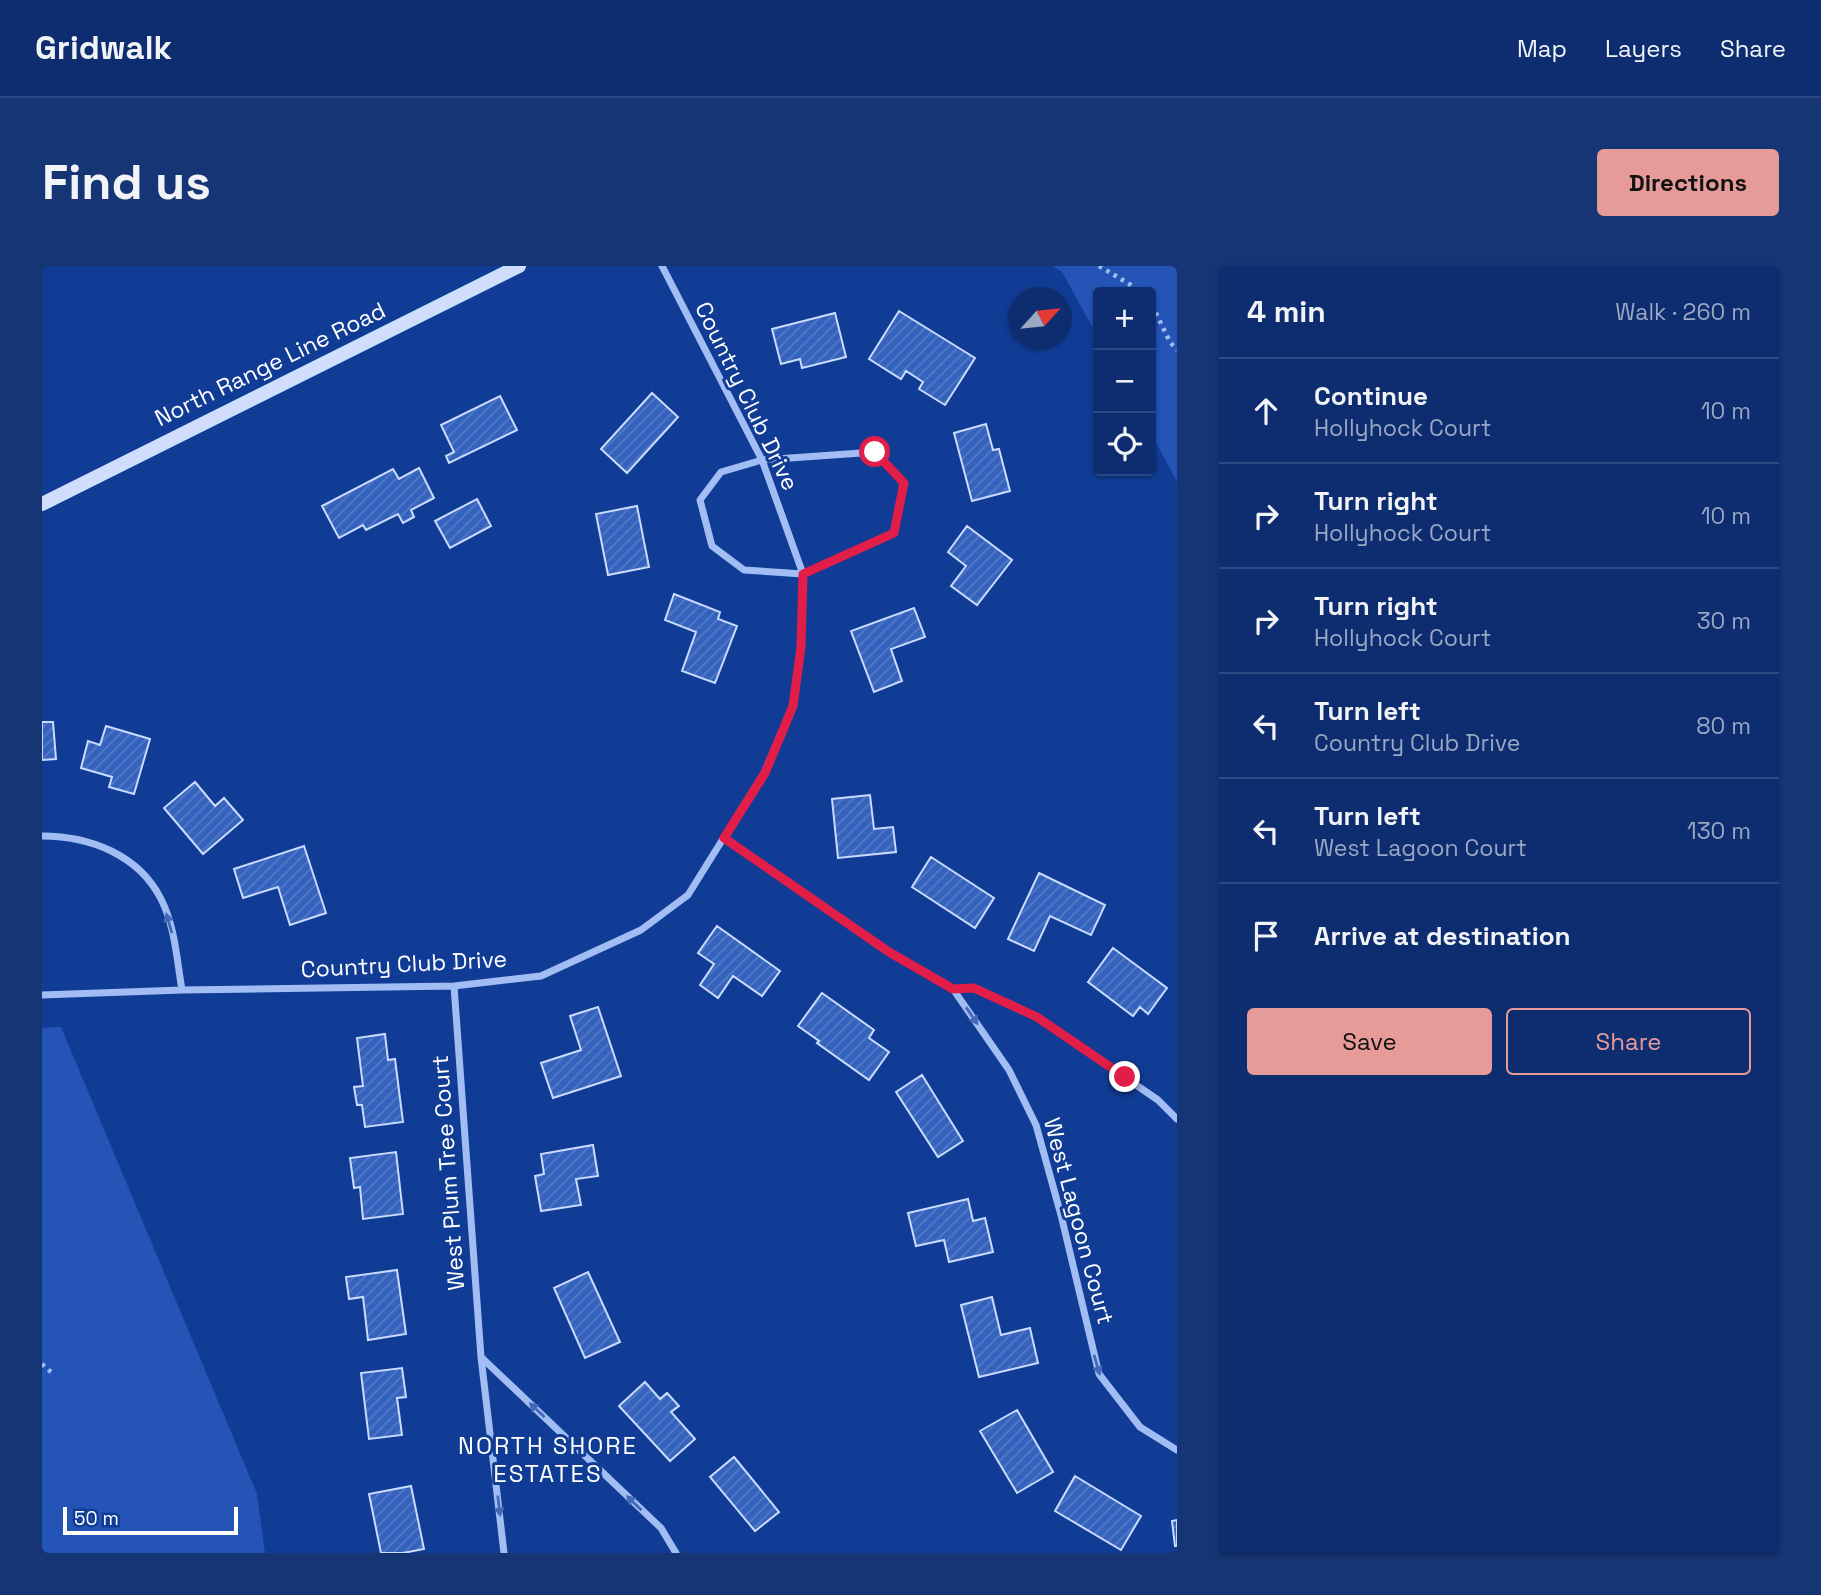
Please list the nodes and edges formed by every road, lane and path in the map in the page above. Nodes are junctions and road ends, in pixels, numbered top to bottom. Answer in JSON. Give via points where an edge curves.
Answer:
{"nodes":[{"id":1,"x":519,"y":266,"type":"edge"},
{"id":2,"x":662,"y":266,"type":"edge"},
{"id":3,"x":1099,"y":266,"type":"edge"},
{"id":4,"x":1133,"y":287,"type":"edge"},
{"id":5,"x":1156,"y":315,"type":"edge"},
{"id":6,"x":1177,"y":350,"type":"edge"},
{"id":7,"x":762,"y":460,"type":"junction"},
{"id":8,"x":43,"y":500,"type":"edge"},
{"id":9,"x":803,"y":574,"type":"junction"},
{"id":10,"x":42,"y":836,"type":"edge"},
{"id":11,"x":724,"y":838,"type":"junction"},
{"id":12,"x":454,"y":986,"type":"junction"},
{"id":13,"x":953,"y":989,"type":"junction"},
{"id":14,"x":182,"y":990,"type":"junction"},
{"id":15,"x":42,"y":995,"type":"edge"},
{"id":16,"x":1177,"y":1119,"type":"edge"},
{"id":17,"x":481,"y":1357,"type":"junction"},
{"id":18,"x":42,"y":1364,"type":"edge"},
{"id":19,"x":51,"y":1372,"type":"dead end"},
{"id":20,"x":1177,"y":1450,"type":"edge"},
{"id":21,"x":504,"y":1553,"type":"edge"},
{"id":22,"x":676,"y":1553,"type":"edge"}],
"edges":[{"from":1,"to":8,"type":"street","name":"North Range Line Road"},
{"from":2,"to":7,"type":"street","name":"Country Club Drive"},
{"from":3,"to":4,"type":"path"},
{"from":5,"to":6,"type":"path"},
{"from":7,"to":9,"type":"street","name":"Country Club Drive"},
{"from":7,"to":9,"type":"street","via":[[721,472],[700,500],[712,546],[744,570]]},
{"from":7,"to":9,"type":"street","via":[[875,452],[904,483],[894,533]]},
{"from":9,"to":11,"type":"street","name":"Country Club Drive","via":[[801,647],[793,706],[765,773]]},
{"from":14,"to":10,"type":"street","one_way":true,"via":[[170,923],[162,900],[145,875],[113,850]]},
{"from":11,"to":12,"type":"street","name":"Country Club Drive","via":[[688,895],[640,930],[541,976]]},
{"from":11,"to":13,"type":"street","name":"West Lagoon Court","via":[[889,952]]},
{"from":12,"to":14,"type":"street","name":"Country Club Drive"},
{"from":12,"to":17,"type":"street","name":"West Plum Tree Court"},
{"from":13,"to":16,"type":"street","name":"West Lagoon Court","via":[[974,988],[1037,1017],[1158,1100]]},
{"from":13,"to":20,"type":"street","name":"West Lagoon Court","one_way":true,"via":[[1009,1070],[1036,1125],[1099,1374],[1140,1427]]},
{"from":14,"to":15,"type":"street","name":"Country Club Drive"},
{"from":17,"to":21,"type":"street","name":"West Plum Tree Court","one_way":true},
{"from":22,"to":17,"type":"street","one_way":true,"via":[[661,1528]]},
{"from":18,"to":19,"type":"path"}]}
